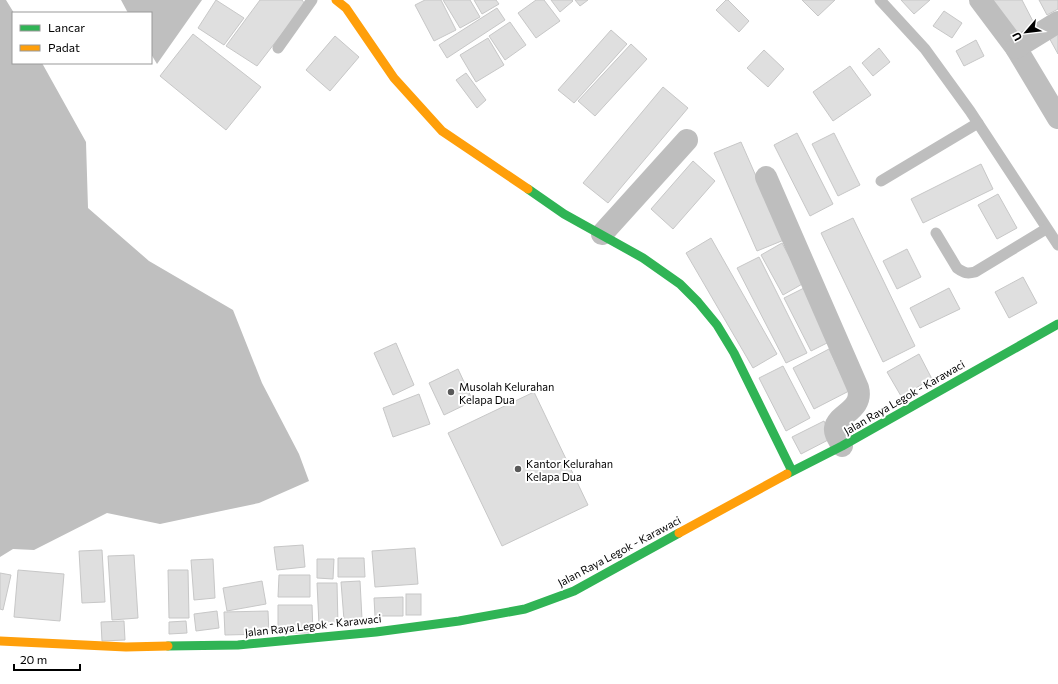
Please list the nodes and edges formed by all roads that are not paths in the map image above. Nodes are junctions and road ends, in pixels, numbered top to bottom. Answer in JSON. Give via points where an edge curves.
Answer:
{"nodes":[{"id":1,"x":312,"y":0,"type":"edge"},
{"id":2,"x":880,"y":0,"type":"edge"},
{"id":3,"x":980,"y":0,"type":"edge"},
{"id":4,"x":345,"y":3,"type":"edge"},
{"id":5,"x":1058,"y":22,"type":"edge"},
{"id":6,"x":278,"y":48,"type":"dead end"},
{"id":7,"x":1016,"y":48,"type":"junction"},
{"id":8,"x":1058,"y":118,"type":"edge"},
{"id":9,"x":978,"y":123,"type":"junction"},
{"id":10,"x":687,"y":140,"type":"dead end"},
{"id":11,"x":766,"y":177,"type":"dead end"},
{"id":12,"x":881,"y":181,"type":"dead end"},
{"id":13,"x":1046,"y":229,"type":"junction"},
{"id":14,"x":936,"y":233,"type":"dead end"},
{"id":15,"x":602,"y":234,"type":"junction"},
{"id":16,"x":1058,"y":245,"type":"edge"},
{"id":17,"x":1058,"y":324,"type":"edge"},
{"id":18,"x":842,"y":446,"type":"junction"},
{"id":19,"x":792,"y":471,"type":"junction"},
{"id":20,"x":0,"y":641,"type":"edge"}],
"edges":[{"from":1,"to":6,"type":"lane"},
{"from":2,"to":9,"type":"lane","via":[[925,49]]},
{"from":3,"to":7,"type":"street"},
{"from":4,"to":15,"type":"main road","via":[[394,78],[442,131],[564,214]]},
{"from":5,"to":7,"type":"street"},
{"from":7,"to":8,"type":"street"},
{"from":9,"to":12,"type":"lane"},
{"from":9,"to":13,"type":"lane"},
{"from":10,"to":15,"type":"street"},
{"from":11,"to":18,"type":"street","via":[[858,388],[857,401],[836,426],[836,433]]},
{"from":13,"to":14,"type":"lane","via":[[968,274],[958,268]]},
{"from":13,"to":16,"type":"lane"},
{"from":15,"to":19,"type":"main road","via":[[680,284],[717,325],[734,353]]},
{"from":17,"to":18,"type":"main road","name":"Jalan Raya Legok - Karawaci"},
{"from":18,"to":19,"type":"main road","name":"Jalan Raya Legok - Karawaci"},
{"from":19,"to":20,"type":"main road","name":"Jalan Raya Legok - Karawaci","via":[[574,591],[525,609],[376,632],[238,645],[126,647]]}]}
